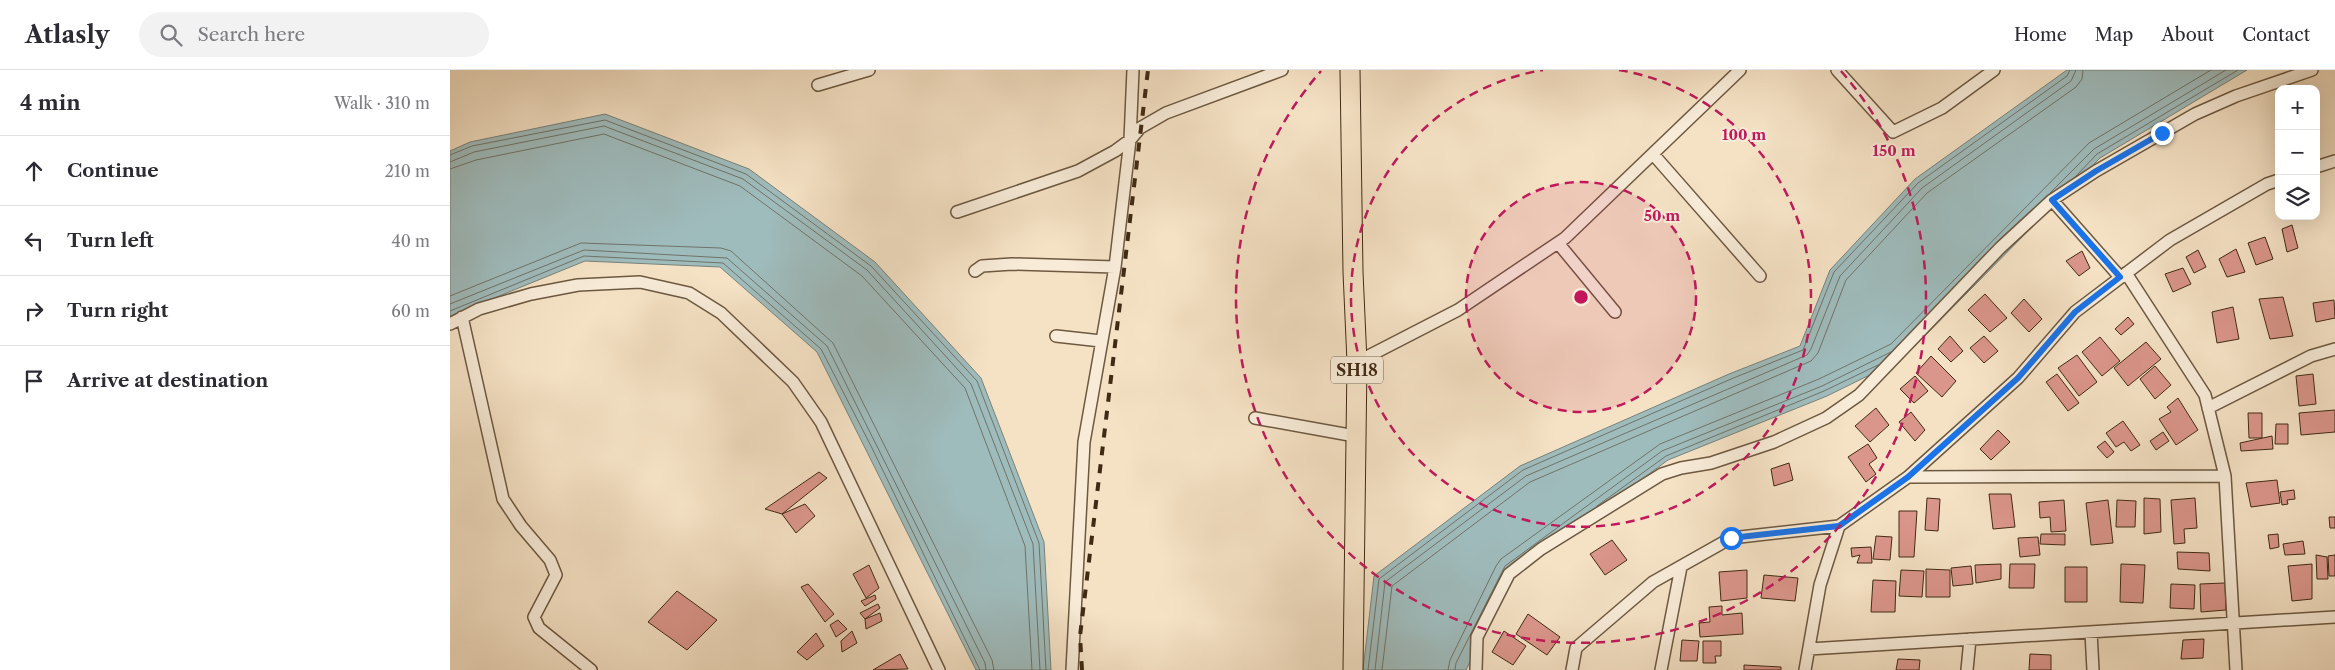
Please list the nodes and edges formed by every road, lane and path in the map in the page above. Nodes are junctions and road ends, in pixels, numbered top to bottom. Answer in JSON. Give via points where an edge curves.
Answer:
{"nodes":[{"id":1,"x":869,"y":70,"type":"edge"},
{"id":2,"x":1133,"y":70,"type":"edge"},
{"id":3,"x":1282,"y":70,"type":"edge"},
{"id":4,"x":1350,"y":70,"type":"edge"},
{"id":5,"x":1740,"y":70,"type":"edge"},
{"id":6,"x":1837,"y":70,"type":"edge"},
{"id":7,"x":1994,"y":70,"type":"edge"},
{"id":8,"x":2312,"y":70,"type":"edge"},
{"id":9,"x":818,"y":85,"type":"dead end"},
{"id":10,"x":1130,"y":140,"type":"junction"},
{"id":11,"x":1653,"y":154,"type":"junction"},
{"id":12,"x":2335,"y":161,"type":"edge"},
{"id":13,"x":2320,"y":166,"type":"edge"},
{"id":14,"x":2275,"y":181,"type":"edge"},
{"id":15,"x":2052,"y":200,"type":"junction"},
{"id":16,"x":957,"y":212,"type":"dead end"},
{"id":17,"x":1558,"y":243,"type":"junction"},
{"id":18,"x":1115,"y":267,"type":"junction"},
{"id":19,"x":975,"y":271,"type":"dead end"},
{"id":20,"x":2123,"y":275,"type":"junction"},
{"id":21,"x":1760,"y":276,"type":"dead end"},
{"id":22,"x":1615,"y":312,"type":"dead end"},
{"id":23,"x":462,"y":317,"type":"junction"},
{"id":24,"x":450,"y":324,"type":"edge"},
{"id":25,"x":1056,"y":336,"type":"dead end"},
{"id":26,"x":1101,"y":341,"type":"junction"},
{"id":27,"x":2335,"y":350,"type":"edge"},
{"id":28,"x":1357,"y":362,"type":"junction"},
{"id":29,"x":2208,"y":408,"type":"junction"},
{"id":30,"x":1255,"y":418,"type":"dead end"},
{"id":31,"x":1355,"y":436,"type":"junction"},
{"id":32,"x":2225,"y":476,"type":"junction"},
{"id":33,"x":1908,"y":477,"type":"junction"},
{"id":34,"x":1839,"y":526,"type":"junction"},
{"id":35,"x":1681,"y":567,"type":"junction"},
{"id":36,"x":2335,"y":617,"type":"edge"},
{"id":37,"x":2235,"y":623,"type":"junction"},
{"id":38,"x":2091,"y":632,"type":"junction"},
{"id":39,"x":1970,"y":638,"type":"junction"},
{"id":40,"x":1809,"y":649,"type":"junction"},
{"id":41,"x":591,"y":670,"type":"edge"},
{"id":42,"x":939,"y":670,"type":"edge"},
{"id":43,"x":1072,"y":670,"type":"edge"},
{"id":44,"x":1353,"y":670,"type":"edge"},
{"id":45,"x":1476,"y":670,"type":"edge"},
{"id":46,"x":1572,"y":670,"type":"edge"},
{"id":47,"x":1661,"y":670,"type":"edge"},
{"id":48,"x":1805,"y":670,"type":"edge"},
{"id":49,"x":1967,"y":670,"type":"edge"},
{"id":50,"x":2093,"y":670,"type":"edge"},
{"id":51,"x":2236,"y":670,"type":"edge"}],
"edges":[{"from":1,"to":9,"type":"street"},
{"from":2,"to":10,"type":"street"},
{"from":3,"to":10,"type":"street","via":[[1166,113],[1140,128]]},
{"from":4,"to":28,"type":"main road","number":"SH18","via":[[1352,272]]},
{"from":5,"to":11,"type":"street"},
{"from":6,"to":7,"type":"street","via":[[1893,132],[1942,108]]},
{"from":8,"to":15,"type":"street","via":[[2236,96],[2196,114]]},
{"from":10,"to":16,"type":"street","via":[[1115,152],[1078,171]]},
{"from":10,"to":18,"type":"street"},
{"from":11,"to":17,"type":"street"},
{"from":11,"to":21,"type":"street"},
{"from":12,"to":13,"type":"street"},
{"from":14,"to":20,"type":"street","via":[[2170,240]]},
{"from":15,"to":20,"type":"street"},
{"from":15,"to":45,"type":"street","via":[[2000,248],[1859,395],[1826,418],[1774,442],[1711,463],[1662,474],[1522,563],[1509,574],[1477,637]]},
{"from":17,"to":22,"type":"street"},
{"from":17,"to":28,"type":"street","via":[[1458,310]]},
{"from":18,"to":19,"type":"street","via":[[1012,264],[982,266]]},
{"from":18,"to":26,"type":"street"},
{"from":20,"to":29,"type":"street","via":[[2205,395]]},
{"from":20,"to":33,"type":"street","via":[[2075,312],[2018,378]]},
{"from":23,"to":24,"type":"street"},
{"from":23,"to":41,"type":"street","via":[[503,499],[550,560],[556,575],[534,617],[539,628]]},
{"from":23,"to":42,"type":"street","via":[[532,294],[578,285],[640,282],[689,293],[721,313],[793,382],[821,422]]},
{"from":25,"to":26,"type":"street"},
{"from":26,"to":43,"type":"street","via":[[1084,442]]},
{"from":27,"to":29,"type":"street","via":[[2311,356]]},
{"from":28,"to":31,"type":"main road","number":"SH18"},
{"from":29,"to":32,"type":"street"},
{"from":30,"to":31,"type":"street"},
{"from":31,"to":44,"type":"main road","number":"SH18"},
{"from":32,"to":33,"type":"street"},
{"from":32,"to":37,"type":"street"},
{"from":33,"to":34,"type":"street"},
{"from":34,"to":35,"type":"street","via":[[1731,538]]},
{"from":34,"to":40,"type":"street","via":[[1820,585]]},
{"from":35,"to":46,"type":"street","via":[[1653,582],[1576,648]]},
{"from":35,"to":47,"type":"street"},
{"from":36,"to":37,"type":"street"},
{"from":37,"to":38,"type":"street"},
{"from":37,"to":51,"type":"street"},
{"from":38,"to":39,"type":"street"},
{"from":38,"to":50,"type":"street"},
{"from":39,"to":40,"type":"street"},
{"from":39,"to":49,"type":"street"},
{"from":40,"to":48,"type":"street"}]}
